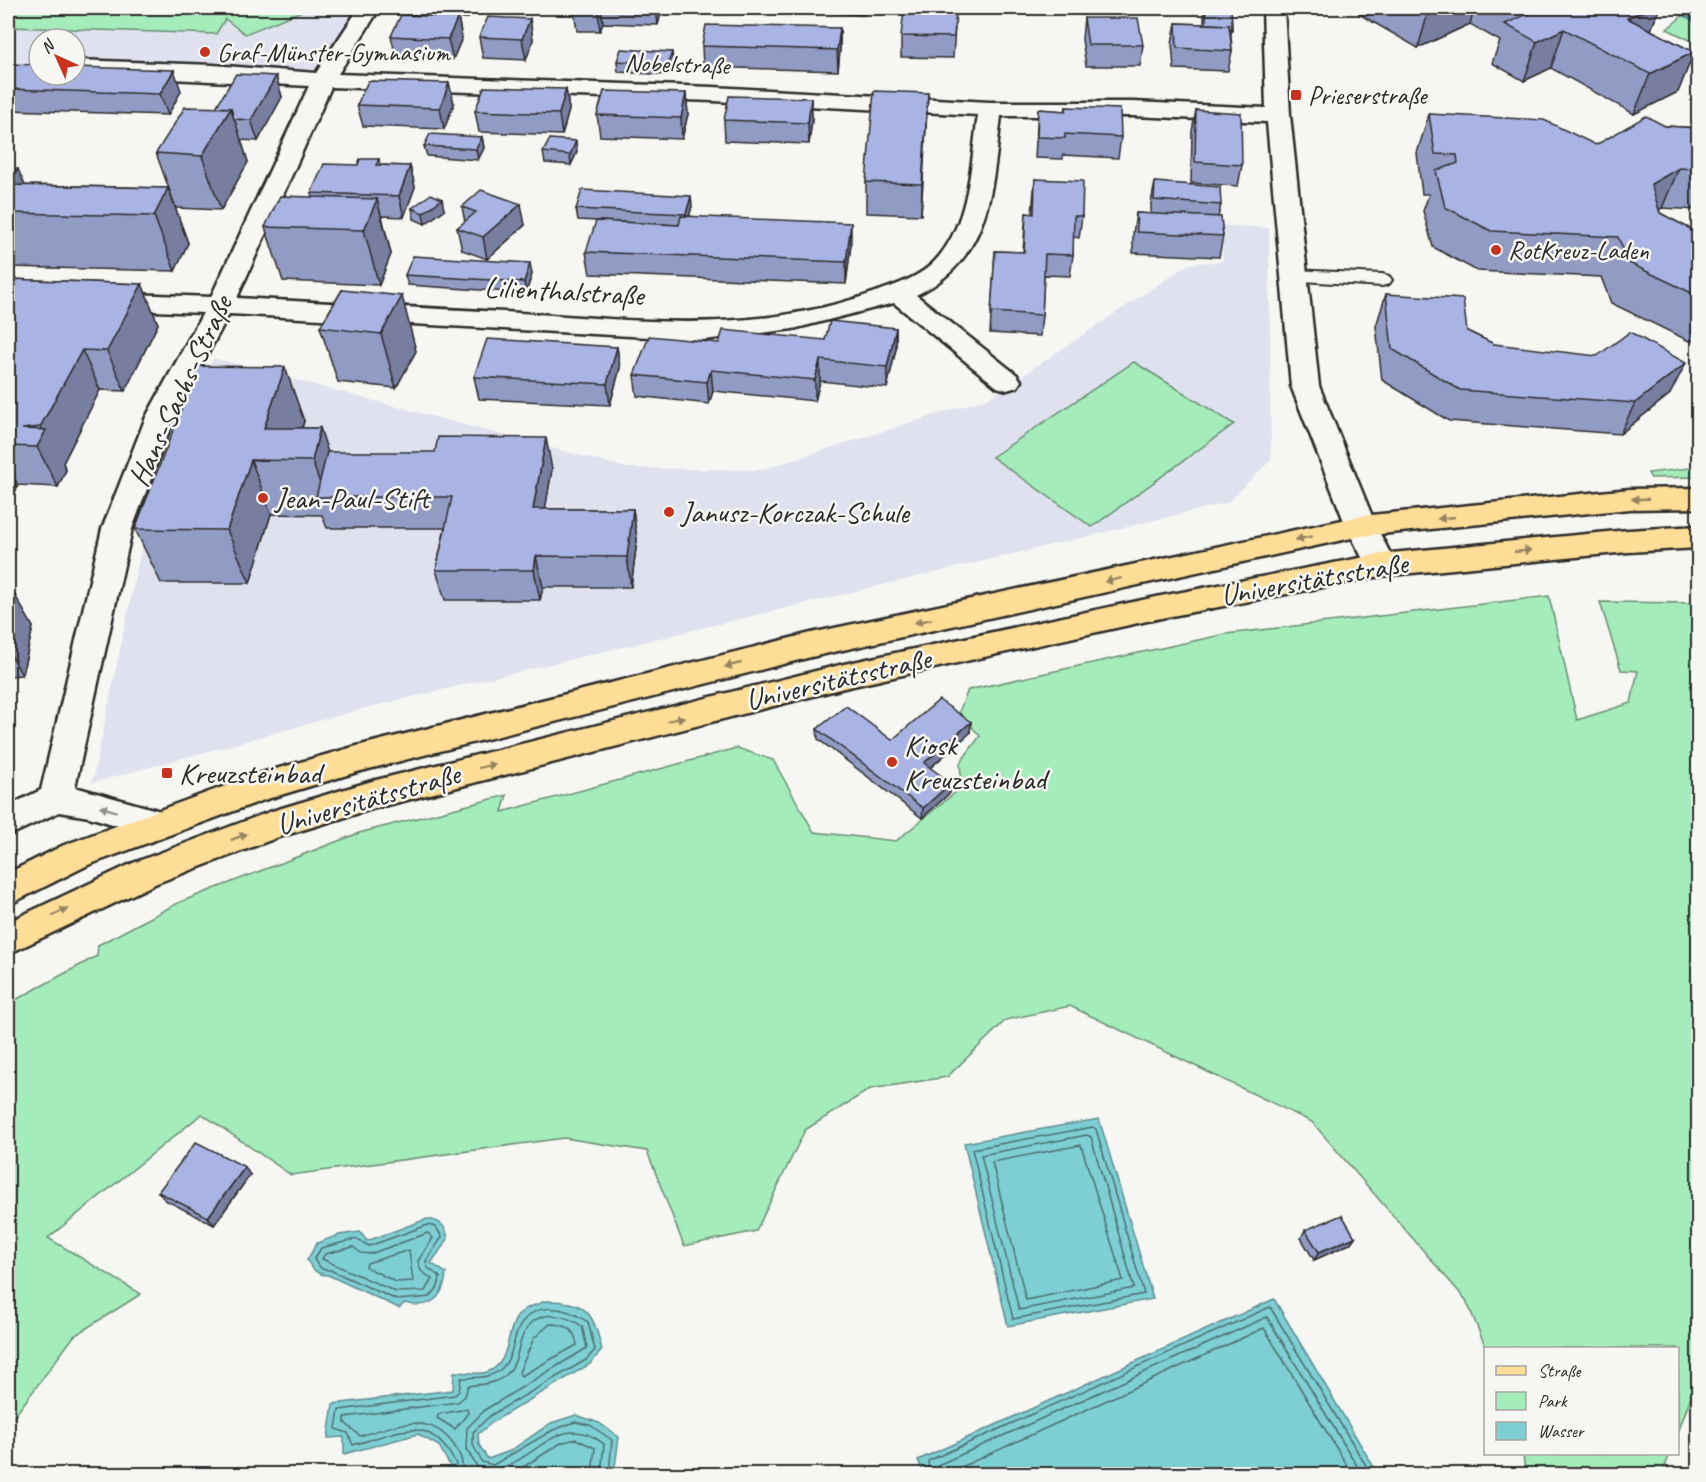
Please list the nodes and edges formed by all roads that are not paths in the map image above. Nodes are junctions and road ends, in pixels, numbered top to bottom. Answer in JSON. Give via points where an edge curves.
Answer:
{"nodes":[{"id":1,"x":369,"y":8,"type":"edge"},
{"id":2,"x":1274,"y":8,"type":"edge"},
{"id":3,"x":87,"y":67,"type":"edge"},
{"id":4,"x":323,"y":80,"type":"junction"},
{"id":5,"x":990,"y":109,"type":"junction"},
{"id":6,"x":1278,"y":115,"type":"junction"},
{"id":7,"x":1293,"y":276,"type":"junction"},
{"id":8,"x":1382,"y":280,"type":"dead end"},
{"id":9,"x":900,"y":295,"type":"junction"},
{"id":10,"x":79,"y":300,"type":"edge"},
{"id":11,"x":221,"y":305,"type":"junction"},
{"id":12,"x":1006,"y":381,"type":"dead end"},
{"id":13,"x":1698,"y":498,"type":"edge"},
{"id":14,"x":1361,"y":526,"type":"junction"},
{"id":15,"x":1698,"y":537,"type":"edge"},
{"id":16,"x":1381,"y":565,"type":"junction"},
{"id":17,"x":56,"y":798,"type":"junction"},
{"id":18,"x":8,"y":822,"type":"edge"},
{"id":19,"x":159,"y":824,"type":"junction"},
{"id":20,"x":8,"y":890,"type":"edge"},
{"id":21,"x":8,"y":939,"type":"edge"}],
"edges":[{"from":1,"to":4,"type":"street","name":"Hans-Sachs-Straße"},
{"from":2,"to":6,"type":"street"},
{"from":3,"to":4,"type":"street","name":"Nobelstraße"},
{"from":4,"to":5,"type":"street","name":"Nobelstraße"},
{"from":4,"to":11,"type":"street","name":"Hans-Sachs-Straße"},
{"from":5,"to":6,"type":"street","name":"Nobelstraße"},
{"from":5,"to":9,"type":"street","name":"Lilienthalstraße","via":[[980,182],[963,243],[942,269]]},
{"from":6,"to":7,"type":"street"},
{"from":7,"to":8,"type":"lane"},
{"from":7,"to":14,"type":"street","via":[[1305,386]]},
{"from":9,"to":11,"type":"street","name":"Lilienthalstraße","via":[[810,318],[705,332]]},
{"from":9,"to":12,"type":"street"},
{"from":10,"to":11,"type":"street","name":"Lilienthalstraße"},
{"from":11,"to":17,"type":"street","name":"Hans-Sachs-Straße","via":[[160,417],[117,529]]},
{"from":13,"to":14,"type":"main road","name":"Universitätsstraße","one_way":true,"via":[[1630,499]]},
{"from":14,"to":16,"type":"street"},
{"from":14,"to":19,"type":"main road","name":"Universitätsstraße","one_way":true,"via":[[811,645],[357,759],[258,788]]},
{"from":16,"to":15,"type":"main road","name":"Universitätsstraße","one_way":true},
{"from":21,"to":16,"type":"main road","name":"Universitätsstraße","one_way":true,"via":[[145,873],[272,825],[372,795],[856,674],[1161,606]]},
{"from":17,"to":18,"type":"street"},
{"from":19,"to":17,"type":"street","one_way":true,"via":[[89,803]]},
{"from":19,"to":20,"type":"main road","name":"Universitätsstraße","via":[[76,855]]}]}
